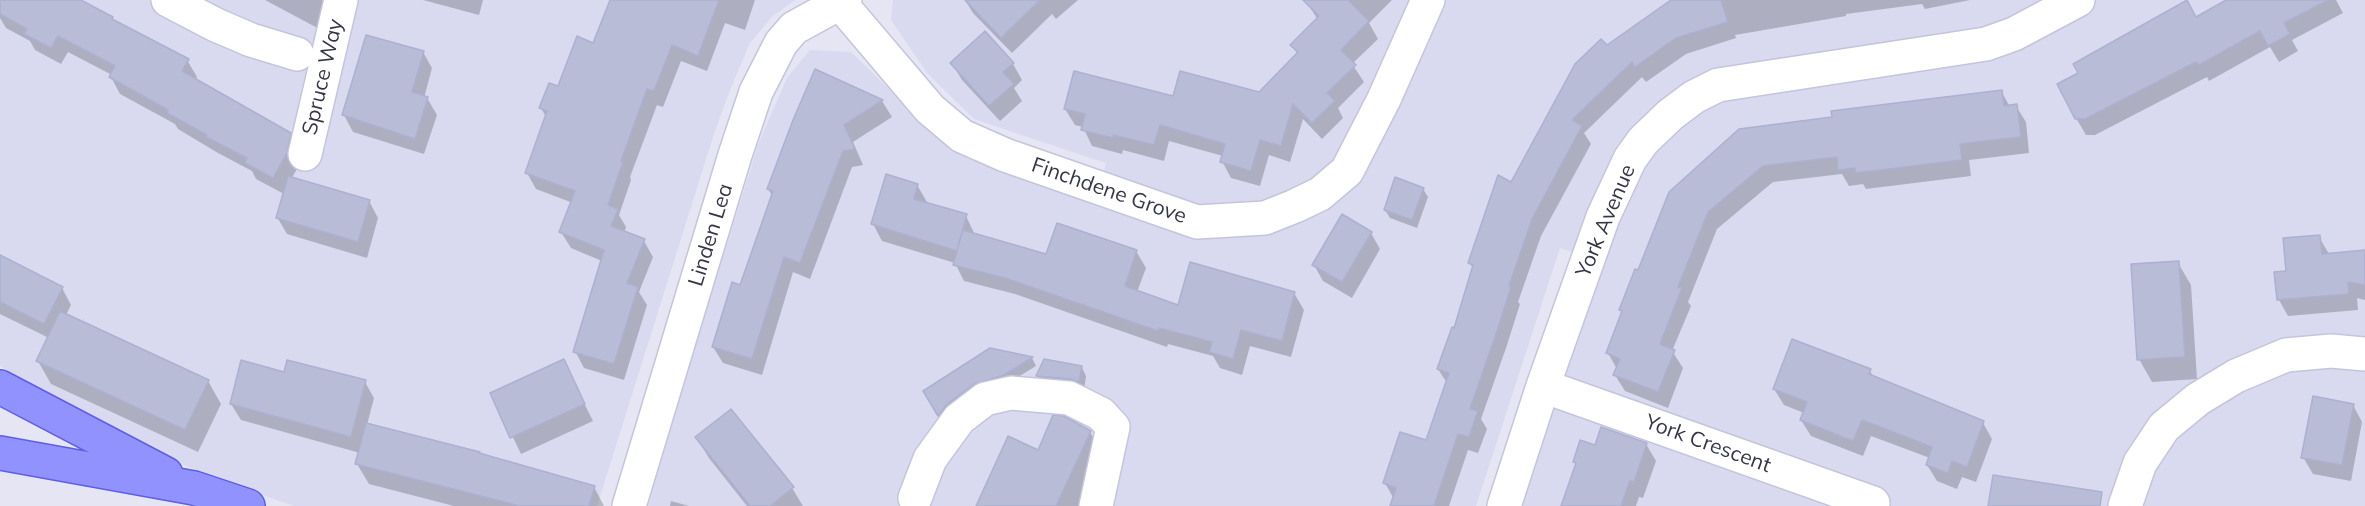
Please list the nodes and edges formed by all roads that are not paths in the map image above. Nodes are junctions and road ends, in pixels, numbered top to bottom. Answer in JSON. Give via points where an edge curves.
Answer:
{"nodes":[{"id":1,"x":168,"y":0,"type":"edge"},
{"id":2,"x":341,"y":0,"type":"edge"},
{"id":3,"x":1428,"y":0,"type":"edge"},
{"id":4,"x":2078,"y":0,"type":"edge"},
{"id":5,"x":843,"y":2,"type":"edge"},
{"id":6,"x":297,"y":54,"type":"dead end"},
{"id":7,"x":305,"y":154,"type":"dead end"},
{"id":8,"x":2365,"y":354,"type":"edge"},
{"id":9,"x":1543,"y":386,"type":"junction"},
{"id":10,"x":0,"y":387,"type":"edge"},
{"id":11,"x":0,"y":453,"type":"edge"},
{"id":12,"x":194,"y":488,"type":"junction"},
{"id":13,"x":1876,"y":495,"type":"edge"},
{"id":14,"x":915,"y":498,"type":"dead end"},
{"id":15,"x":248,"y":506,"type":"edge"},
{"id":16,"x":629,"y":506,"type":"edge"},
{"id":17,"x":1096,"y":506,"type":"edge"},
{"id":18,"x":1504,"y":506,"type":"edge"},
{"id":19,"x":2126,"y":506,"type":"edge"}],
"edges":[{"from":1,"to":6,"type":"street","via":[[234,32]]},
{"from":2,"to":7,"type":"street","name":"Spruce Way"},
{"from":3,"to":5,"type":"street","name":"Finchdene Grove","via":[[1347,171],[1320,194],[1265,218],[1197,222],[1005,155],[962,136],[930,109]]},
{"from":4,"to":9,"type":"street","name":"York Avenue","via":[[2014,34],[1986,44],[1718,86],[1694,97],[1650,135],[1630,159],[1603,217]]},
{"from":5,"to":16,"type":"street","name":"Linden Lea","via":[[794,28],[781,43],[756,92]]},
{"from":8,"to":19,"type":"street","via":[[2331,351],[2286,355],[2236,376],[2198,399],[2164,427],[2140,463]]},
{"from":9,"to":13,"type":"street","name":"York Crescent"},
{"from":9,"to":18,"type":"street","name":"York Avenue"},
{"from":10,"to":12,"type":"main road"},
{"from":11,"to":12,"type":"main road"},
{"from":12,"to":15,"type":"main road"},
{"from":14,"to":17,"type":"street","via":[[930,459],[959,419],[985,399],[1011,393],[1069,398],[1101,414],[1113,427]]}]}
